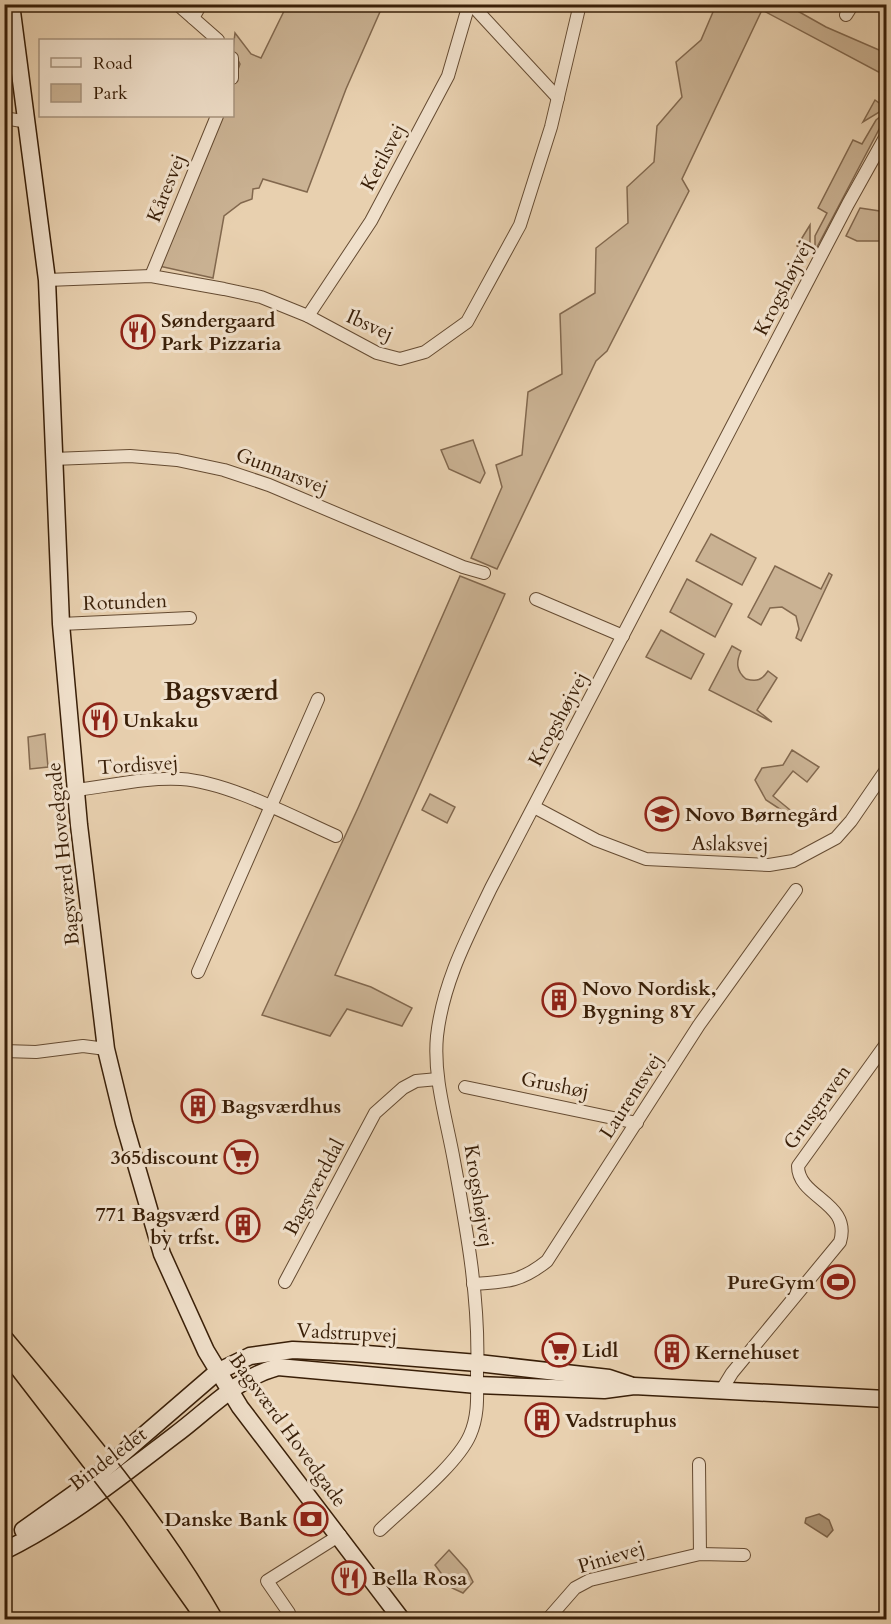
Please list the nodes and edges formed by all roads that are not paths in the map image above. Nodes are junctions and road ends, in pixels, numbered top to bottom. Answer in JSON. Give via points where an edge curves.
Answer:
{"nodes":[{"id":1,"x":11,"y":4,"type":"edge"},
{"id":2,"x":177,"y":4,"type":"edge"},
{"id":3,"x":201,"y":4,"type":"edge"},
{"id":4,"x":470,"y":4,"type":"edge"},
{"id":5,"x":580,"y":4,"type":"edge"},
{"id":6,"x":193,"y":18,"type":"junction"},
{"id":7,"x":217,"y":39,"type":"edge"},
{"id":8,"x":558,"y":98,"type":"junction"},
{"id":9,"x":217,"y":117,"type":"edge"},
{"id":10,"x":4,"y":118,"type":"edge"},
{"id":11,"x":28,"y":122,"type":"junction"},
{"id":12,"x":886,"y":136,"type":"edge"},
{"id":13,"x":151,"y":276,"type":"junction"},
{"id":14,"x":47,"y":280,"type":"junction"},
{"id":15,"x":308,"y":316,"type":"junction"},
{"id":16,"x":54,"y":459,"type":"junction"},
{"id":17,"x":484,"y":573,"type":"dead end"},
{"id":18,"x":536,"y":599,"type":"dead end"},
{"id":19,"x":190,"y":618,"type":"dead end"},
{"id":20,"x":61,"y":624,"type":"junction"},
{"id":21,"x":623,"y":636,"type":"junction"},
{"id":22,"x":318,"y":699,"type":"dead end"},
{"id":23,"x":886,"y":770,"type":"edge"},
{"id":24,"x":76,"y":790,"type":"junction"},
{"id":25,"x":271,"y":807,"type":"junction"},
{"id":26,"x":534,"y":807,"type":"junction"},
{"id":27,"x":336,"y":836,"type":"dead end"},
{"id":28,"x":796,"y":890,"type":"dead end"},
{"id":29,"x":198,"y":972,"type":"dead end"},
{"id":30,"x":886,"y":1044,"type":"edge"},
{"id":31,"x":106,"y":1048,"type":"junction"},
{"id":32,"x":4,"y":1051,"type":"edge"},
{"id":33,"x":438,"y":1079,"type":"junction"},
{"id":34,"x":465,"y":1087,"type":"dead end"},
{"id":35,"x":637,"y":1123,"type":"junction"},
{"id":36,"x":285,"y":1282,"type":"dead end"},
{"id":37,"x":473,"y":1284,"type":"junction"},
{"id":38,"x":478,"y":1363,"type":"junction"},
{"id":39,"x":217,"y":1372,"type":"junction"},
{"id":40,"x":477,"y":1385,"type":"junction"},
{"id":41,"x":634,"y":1386,"type":"junction"},
{"id":42,"x":230,"y":1390,"type":"junction"},
{"id":43,"x":721,"y":1391,"type":"junction"},
{"id":44,"x":886,"y":1399,"type":"edge"},
{"id":45,"x":699,"y":1464,"type":"dead end"},
{"id":46,"x":380,"y":1530,"type":"dead end"},
{"id":47,"x":339,"y":1535,"type":"junction"},
{"id":48,"x":4,"y":1538,"type":"edge"},
{"id":49,"x":4,"y":1551,"type":"edge"},
{"id":50,"x":700,"y":1554,"type":"junction"},
{"id":51,"x":744,"y":1555,"type":"dead end"},
{"id":52,"x":289,"y":1613,"type":"dead end"},
{"id":53,"x":402,"y":1620,"type":"edge"},
{"id":54,"x":547,"y":1620,"type":"edge"}],
"edges":[{"from":1,"to":11,"type":"street","name":"Bagsværd Hovedgade"},
{"from":2,"to":6,"type":"street"},
{"from":3,"to":6,"type":"street"},
{"from":4,"to":8,"type":"street"},
{"from":4,"to":15,"type":"street","name":"Ketilsvej","via":[[438,96],[371,221]]},
{"from":5,"to":8,"type":"street","name":"Ibsvej"},
{"from":6,"to":7,"type":"street"},
{"from":8,"to":15,"type":"street","name":"Ibsvej","via":[[520,225],[468,322],[426,352],[400,359],[363,347]]},
{"from":9,"to":13,"type":"street","name":"Kåresvej"},
{"from":10,"to":11,"type":"street"},
{"from":11,"to":14,"type":"street","name":"Bagsværd Hovedgade"},
{"from":12,"to":21,"type":"street","name":"Krogshøjvej"},
{"from":13,"to":14,"type":"street","name":"Ibsvej"},
{"from":13,"to":15,"type":"street","name":"Ibsvej","via":[[261,297]]},
{"from":14,"to":16,"type":"street","name":"Bagsværd Hovedgade"},
{"from":16,"to":17,"type":"street","name":"Gunnarsvej","via":[[130,456],[224,470]]},
{"from":16,"to":20,"type":"street","name":"Bagsværd Hovedgade"},
{"from":18,"to":21,"type":"street"},
{"from":19,"to":20,"type":"street","name":"Rotunden"},
{"from":20,"to":24,"type":"street","name":"Bagsværd Hovedgade"},
{"from":21,"to":26,"type":"street","name":"Krogshøjvej"},
{"from":22,"to":25,"type":"street"},
{"from":23,"to":26,"type":"street","name":"Aslaksvej","via":[[836,838],[793,861],[753,866],[646,859],[596,840]]},
{"from":24,"to":25,"type":"street","name":"Tordisvej","via":[[182,779],[208,784]]},
{"from":24,"to":31,"type":"street","name":"Bagsværd Hovedgade"},
{"from":25,"to":27,"type":"street","name":"Tordisvej"},
{"from":25,"to":29,"type":"street"},
{"from":26,"to":33,"type":"street","name":"Krogshøjvej","via":[[451,974],[437,1038]]},
{"from":28,"to":35,"type":"street","name":"Laurentsvej","via":[[699,1025]]},
{"from":30,"to":43,"type":"street","name":"Grusgraven","via":[[798,1166],[801,1179],[840,1218],[840,1242]]},
{"from":31,"to":32,"type":"street"},
{"from":31,"to":39,"type":"street","name":"Bagsværd Hovedgade","via":[[162,1254]]},
{"from":33,"to":36,"type":"street","name":"Bagsværddal","via":[[416,1081],[403,1088],[375,1113]]},
{"from":33,"to":37,"type":"street","name":"Krogshøjvej"},
{"from":34,"to":35,"type":"street","name":"Grushøj"},
{"from":35,"to":37,"type":"street","name":"Laurentsvej","via":[[548,1261],[513,1282]]},
{"from":37,"to":38,"type":"street","name":"Krogshøjvej"},
{"from":38,"to":39,"type":"street","name":"Vadstrupvej","via":[[293,1350],[250,1356]]},
{"from":38,"to":40,"type":"street"},
{"from":38,"to":41,"type":"street","name":"Vadstrupvej","via":[[609,1378]]},
{"from":39,"to":42,"type":"street","name":"Bagsværd Hovedgade"},
{"from":39,"to":48,"type":"street","name":"Bindeledet","via":[[85,1486],[31,1525]]},
{"from":40,"to":41,"type":"street","name":"Vadstrupvej","via":[[604,1390]]},
{"from":40,"to":42,"type":"street","name":"Vadstrupvej","via":[[278,1367]]},
{"from":40,"to":46,"type":"street","via":[[477,1409],[470,1435],[459,1453]]},
{"from":41,"to":43,"type":"street","name":"Vadstrupvej"},
{"from":42,"to":47,"type":"street","name":"Bagsværd Hovedgade"},
{"from":42,"to":49,"type":"street","name":"Bindeledet","via":[[83,1505]]},
{"from":43,"to":44,"type":"street","name":"Vadstrupvej"},
{"from":45,"to":50,"type":"street"},
{"from":47,"to":52,"type":"street","via":[[267,1581]]},
{"from":47,"to":53,"type":"street","name":"Bagsværd Hovedgade"},
{"from":50,"to":51,"type":"street","name":"Pinievej"},
{"from":50,"to":54,"type":"street","name":"Pinievej","via":[[590,1580],[575,1588]]}]}
